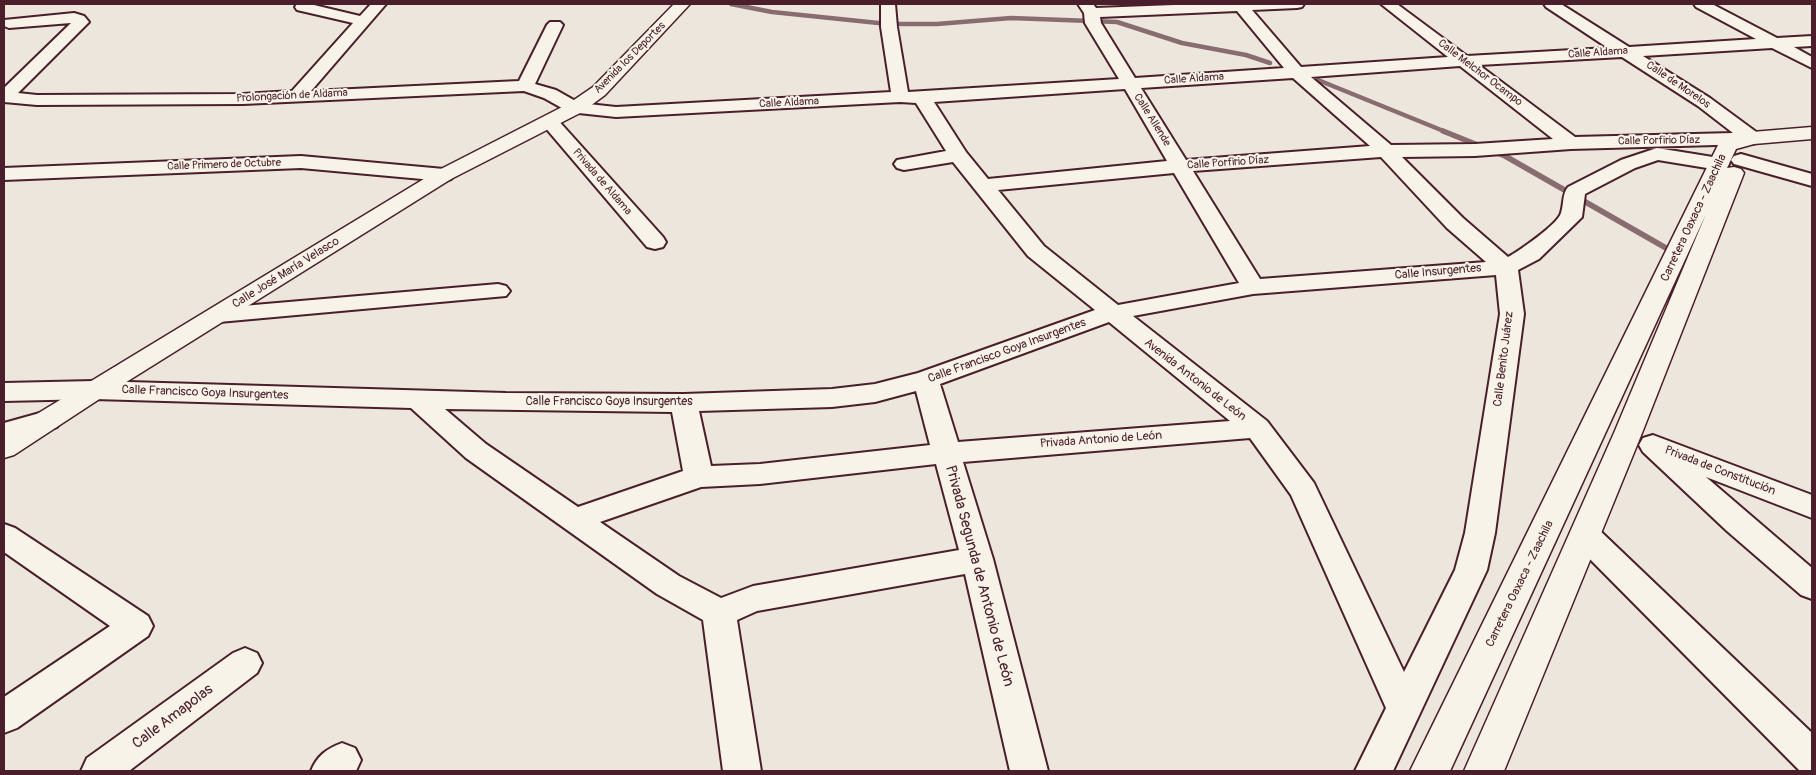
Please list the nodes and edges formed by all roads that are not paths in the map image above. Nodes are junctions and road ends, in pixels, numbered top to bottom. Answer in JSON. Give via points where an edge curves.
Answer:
{"nodes":[{"id":1,"x":308,"y":4,"type":"edge"},
{"id":2,"x":380,"y":4,"type":"edge"},
{"id":3,"x":682,"y":4,"type":"edge"},
{"id":4,"x":888,"y":4,"type":"edge"},
{"id":5,"x":1298,"y":4,"type":"edge"},
{"id":6,"x":1388,"y":4,"type":"edge"},
{"id":7,"x":1551,"y":4,"type":"edge"},
{"id":8,"x":1701,"y":4,"type":"edge"},
{"id":9,"x":1241,"y":5,"type":"edge"},
{"id":10,"x":31,"y":8,"type":"dead end"},
{"id":11,"x":1091,"y":14,"type":"edge"},
{"id":12,"x":364,"y":21,"type":"junction"},
{"id":13,"x":555,"y":25,"type":"dead end"},
{"id":14,"x":1812,"y":41,"type":"edge"},
{"id":15,"x":1771,"y":43,"type":"junction"},
{"id":16,"x":1625,"y":51,"type":"junction"},
{"id":17,"x":1465,"y":61,"type":"junction"},
{"id":18,"x":1812,"y":63,"type":"edge"},
{"id":19,"x":1296,"y":72,"type":"junction"},
{"id":20,"x":1129,"y":83,"type":"junction"},
{"id":21,"x":525,"y":86,"type":"junction"},
{"id":22,"x":298,"y":95,"type":"junction"},
{"id":23,"x":4,"y":97,"type":"edge"},
{"id":24,"x":911,"y":98,"type":"junction"},
{"id":25,"x":575,"y":108,"type":"junction"},
{"id":26,"x":550,"y":122,"type":"junction"},
{"id":27,"x":1812,"y":132,"type":"edge"},
{"id":28,"x":1571,"y":143,"type":"junction"},
{"id":29,"x":1386,"y":151,"type":"junction"},
{"id":30,"x":1737,"y":154,"type":"junction"},
{"id":31,"x":958,"y":155,"type":"junction"},
{"id":32,"x":904,"y":164,"type":"dead end"},
{"id":33,"x":1181,"y":166,"type":"junction"},
{"id":34,"x":4,"y":174,"type":"edge"},
{"id":35,"x":444,"y":175,"type":"junction"},
{"id":36,"x":1812,"y":180,"type":"edge"},
{"id":37,"x":982,"y":186,"type":"junction"},
{"id":38,"x":655,"y":242,"type":"dead end"},
{"id":39,"x":1506,"y":267,"type":"junction"},
{"id":40,"x":1253,"y":287,"type":"junction"},
{"id":41,"x":498,"y":291,"type":"dead end"},
{"id":42,"x":1111,"y":313,"type":"junction"},
{"id":43,"x":219,"y":314,"type":"junction"},
{"id":44,"x":926,"y":380,"type":"junction"},
{"id":45,"x":94,"y":390,"type":"junction"},
{"id":46,"x":4,"y":392,"type":"edge"},
{"id":47,"x":417,"y":400,"type":"junction"},
{"id":48,"x":684,"y":403,"type":"junction"},
{"id":49,"x":50,"y":420,"type":"junction"},
{"id":50,"x":1256,"y":428,"type":"junction"},
{"id":51,"x":4,"y":432,"type":"edge"},
{"id":52,"x":1641,"y":439,"type":"junction"},
{"id":53,"x":4,"y":448,"type":"edge"},
{"id":54,"x":946,"y":453,"type":"junction"},
{"id":55,"x":699,"y":477,"type":"junction"},
{"id":56,"x":1812,"y":507,"type":"edge"},
{"id":57,"x":575,"y":519,"type":"junction"},
{"id":58,"x":4,"y":536,"type":"edge"},
{"id":59,"x":1585,"y":536,"type":"junction"},
{"id":60,"x":977,"y":559,"type":"junction"},
{"id":61,"x":1812,"y":586,"type":"edge"},
{"id":62,"x":719,"y":613,"type":"junction"},
{"id":63,"x":245,"y":663,"type":"dead end"},
{"id":64,"x":1404,"y":709,"type":"junction"},
{"id":65,"x":4,"y":717,"type":"edge"},
{"id":66,"x":1812,"y":758,"type":"edge"},
{"id":67,"x":100,"y":771,"type":"edge"},
{"id":68,"x":742,"y":771,"type":"edge"},
{"id":69,"x":1029,"y":771,"type":"edge"},
{"id":70,"x":1374,"y":771,"type":"edge"},
{"id":71,"x":1430,"y":771,"type":"edge"},
{"id":72,"x":1484,"y":771,"type":"edge"}],
"edges":[{"from":1,"to":12,"type":"street","via":[[302,8]]},
{"from":2,"to":12,"type":"street"},
{"from":3,"to":25,"type":"main road","name":"Avenida los Deportes","via":[[599,91]]},
{"from":4,"to":24,"type":"street","name":"Avenida Antonio de León","via":[[890,24]]},
{"from":5,"to":9,"type":"street"},
{"from":6,"to":17,"type":"street","name":"Calle Melchor Ocampo"},
{"from":7,"to":16,"type":"street","name":"Calle de Morelos"},
{"from":8,"to":15,"type":"street"},
{"from":9,"to":11,"type":"street"},
{"from":9,"to":19,"type":"street"},
{"from":10,"to":23,"type":"street","via":[[9,23],[74,18],[81,22]]},
{"from":11,"to":20,"type":"street","name":"Calle Allende"},
{"from":12,"to":22,"type":"street"},
{"from":13,"to":21,"type":"street"},
{"from":14,"to":15,"type":"street","name":"Calle Aldama"},
{"from":15,"to":16,"type":"street","name":"Calle Aldama"},
{"from":15,"to":18,"type":"street"},
{"from":16,"to":17,"type":"street","name":"Calle Aldama"},
{"from":16,"to":30,"type":"street","name":"Calle de Morelos","via":[[1704,102]]},
{"from":17,"to":19,"type":"street","name":"Calle Aldama"},
{"from":17,"to":28,"type":"street","name":"Calle Melchor Ocampo"},
{"from":19,"to":20,"type":"street","name":"Calle Aldama"},
{"from":19,"to":29,"type":"street"},
{"from":20,"to":24,"type":"street","name":"Calle Aldama"},
{"from":20,"to":33,"type":"street","name":"Calle Allende"},
{"from":21,"to":22,"type":"street","name":"Prolongación de Aldama"},
{"from":21,"to":25,"type":"street","name":"Prolongación de Aldama","via":[[550,94]]},
{"from":22,"to":23,"type":"street","name":"Prolongación de Aldama","via":[[122,100]]},
{"from":24,"to":25,"type":"street","name":"Calle Aldama","via":[[616,112]]},
{"from":24,"to":31,"type":"street","name":"Avenida Antonio de León"},
{"from":25,"to":26,"type":"main road","name":"Calle José María Velasco"},
{"from":26,"to":35,"type":"main road","name":"Calle José María Velasco"},
{"from":26,"to":38,"type":"street","name":"Privada de Aldama"},
{"from":27,"to":30,"type":"main road","name":"Calle Porfirio Díaz"},
{"from":28,"to":29,"type":"street","name":"Calle Porfirio Díaz","via":[[1475,150]]},
{"from":28,"to":30,"type":"street","name":"Calle Porfirio Díaz"},
{"from":29,"to":33,"type":"street","name":"Calle Porfirio Díaz"},
{"from":29,"to":39,"type":"street","via":[[1455,223]]},
{"from":30,"to":36,"type":"street"},
{"from":30,"to":39,"type":"street","name":"Calle Insurgentes","via":[[1657,154],[1628,164],[1575,191],[1571,217],[1531,254]]},
{"from":30,"to":52,"type":"main road","name":"Carretera Oaxaca - Zaachila"},
{"from":30,"to":71,"type":"main road","name":"Carretera Oaxaca - Zaachila"},
{"from":31,"to":32,"type":"street"},
{"from":31,"to":37,"type":"street","name":"Avenida Antonio de León"},
{"from":33,"to":37,"type":"street","name":"Calle Porfirio Díaz"},
{"from":33,"to":40,"type":"street","name":"Calle Allende"},
{"from":34,"to":35,"type":"street","name":"Calle Primero de Octubre","via":[[301,162]]},
{"from":35,"to":43,"type":"main road","name":"Calle José María Velasco"},
{"from":37,"to":42,"type":"street","name":"Avenida Antonio de León","via":[[1036,252]]},
{"from":39,"to":40,"type":"street","name":"Calle Insurgentes"},
{"from":39,"to":64,"type":"street","name":"Calle Benito Juárez","via":[[1512,314],[1480,533],[1471,570]]},
{"from":40,"to":42,"type":"street","name":"Calle Insurgentes"},
{"from":41,"to":43,"type":"street"},
{"from":42,"to":44,"type":"street","name":"Calle Francisco Goya Insurgentes"},
{"from":42,"to":50,"type":"street","name":"Avenida Antonio de León"},
{"from":43,"to":45,"type":"main road","name":"Calle José María Velasco"},
{"from":44,"to":48,"type":"street","name":"Calle Francisco Goya Insurgentes","via":[[875,393],[832,398]]},
{"from":44,"to":54,"type":"street","name":"Privada Segunda de Antonio de León"},
{"from":45,"to":46,"type":"street","name":"Calle Francisco Goya Insurgentes"},
{"from":45,"to":47,"type":"street","name":"Calle Francisco Goya Insurgentes"},
{"from":45,"to":49,"type":"main road","name":"Calle José María Velasco"},
{"from":47,"to":48,"type":"street","name":"Calle Francisco Goya Insurgentes"},
{"from":47,"to":57,"type":"street","via":[[476,451]]},
{"from":48,"to":55,"type":"street"},
{"from":49,"to":51,"type":"street"},
{"from":49,"to":53,"type":"main road","name":"Calle José María Velasco"},
{"from":50,"to":54,"type":"street","name":"Privada Antonio de León"},
{"from":50,"to":64,"type":"street","name":"Avenida Antonio de León","via":[[1304,491]]},
{"from":52,"to":56,"type":"street","name":"Privada de Constitución"},
{"from":52,"to":59,"type":"main road","name":"Carretera Oaxaca - Zaachila"},
{"from":52,"to":61,"type":"street"},
{"from":54,"to":55,"type":"street","name":"Privada Antonio de León","via":[[760,474]]},
{"from":54,"to":60,"type":"street","name":"Privada Segunda de Antonio de León"},
{"from":55,"to":57,"type":"street","name":"Privada Antonio de León"},
{"from":57,"to":62,"type":"street","via":[[668,585]]},
{"from":58,"to":65,"type":"street","via":[[136,626]]},
{"from":59,"to":66,"type":"street"},
{"from":59,"to":72,"type":"main road","name":"Carretera Oaxaca - Zaachila"},
{"from":60,"to":62,"type":"street","via":[[753,600]]},
{"from":60,"to":69,"type":"street","name":"Privada Segunda de Antonio de León"},
{"from":62,"to":68,"type":"street"},
{"from":63,"to":67,"type":"street","name":"Calle Amapolas"},
{"from":64,"to":70,"type":"street","name":"Calle Benito Juárez"}]}
